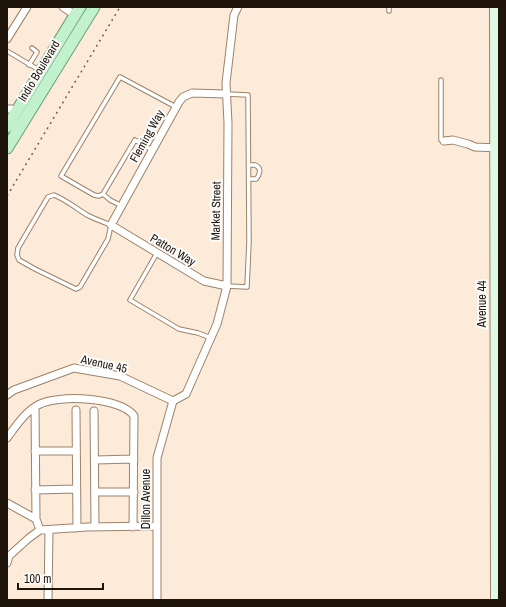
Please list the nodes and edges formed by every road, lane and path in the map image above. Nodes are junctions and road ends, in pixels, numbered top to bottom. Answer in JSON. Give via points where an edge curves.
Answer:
{"nodes":[{"id":1,"x":27,"y":7,"type":"edge"},
{"id":2,"x":63,"y":7,"type":"edge"},
{"id":3,"x":238,"y":7,"type":"edge"},
{"id":4,"x":495,"y":7,"type":"edge"},
{"id":5,"x":93,"y":8,"type":"edge"},
{"id":6,"x":77,"y":11,"type":"edge"},
{"id":7,"x":7,"y":39,"type":"edge"},
{"id":8,"x":32,"y":48,"type":"dead end"},
{"id":9,"x":7,"y":51,"type":"edge"},
{"id":10,"x":30,"y":65,"type":"junction"},
{"id":11,"x":41,"y":71,"type":"junction"},
{"id":12,"x":54,"y":72,"type":"junction"},
{"id":13,"x":497,"y":76,"type":"edge"},
{"id":14,"x":441,"y":80,"type":"dead end"},
{"id":15,"x":226,"y":94,"type":"junction"},
{"id":16,"x":36,"y":102,"type":"junction"},
{"id":17,"x":176,"y":107,"type":"junction"},
{"id":18,"x":12,"y":111,"type":"edge"},
{"id":19,"x":7,"y":127,"type":"edge"},
{"id":20,"x":7,"y":140,"type":"edge"},
{"id":21,"x":444,"y":141,"type":"joint"},
{"id":22,"x":7,"y":148,"type":"edge"},
{"id":23,"x":497,"y":148,"type":"edge"},
{"id":24,"x":152,"y":150,"type":"junction"},
{"id":25,"x":249,"y":165,"type":"junction"},
{"id":26,"x":249,"y":179,"type":"junction"},
{"id":27,"x":103,"y":194,"type":"junction"},
{"id":28,"x":122,"y":206,"type":"junction"},
{"id":29,"x":111,"y":226,"type":"junction"},
{"id":30,"x":497,"y":252,"type":"edge"},
{"id":31,"x":157,"y":253,"type":"junction"},
{"id":32,"x":227,"y":286,"type":"junction"},
{"id":33,"x":211,"y":338,"type":"junction"},
{"id":34,"x":497,"y":354,"type":"edge"},
{"id":35,"x":7,"y":396,"type":"edge"},
{"id":36,"x":173,"y":401,"type":"junction"},
{"id":37,"x":35,"y":407,"type":"junction"},
{"id":38,"x":76,"y":410,"type":"dead end"},
{"id":39,"x":94,"y":411,"type":"dead end"},
{"id":40,"x":7,"y":438,"type":"edge"},
{"id":41,"x":76,"y":450,"type":"junction"},
{"id":42,"x":35,"y":451,"type":"junction"},
{"id":43,"x":497,"y":457,"type":"edge"},
{"id":44,"x":134,"y":459,"type":"junction"},
{"id":45,"x":94,"y":460,"type":"junction"},
{"id":46,"x":76,"y":489,"type":"junction"},
{"id":47,"x":35,"y":490,"type":"junction"},
{"id":48,"x":95,"y":492,"type":"junction"},
{"id":49,"x":134,"y":492,"type":"junction"},
{"id":50,"x":7,"y":503,"type":"edge"},
{"id":51,"x":36,"y":519,"type":"junction"},
{"id":52,"x":157,"y":526,"type":"junction"},
{"id":53,"x":95,"y":527,"type":"junction"},
{"id":54,"x":133,"y":527,"type":"junction"},
{"id":55,"x":77,"y":528,"type":"junction"},
{"id":56,"x":40,"y":530,"type":"junction"},
{"id":57,"x":49,"y":530,"type":"junction"},
{"id":58,"x":497,"y":559,"type":"edge"},
{"id":59,"x":7,"y":562,"type":"edge"},
{"id":60,"x":48,"y":600,"type":"edge"},
{"id":61,"x":157,"y":600,"type":"edge"},
{"id":62,"x":496,"y":600,"type":"edge"}],
"edges":[{"from":1,"to":7,"type":"street"},
{"from":2,"to":6,"type":"street"},
{"from":3,"to":15,"type":"street","name":"Market Street","via":[[234,15]]},
{"from":4,"to":13,"type":"street","name":"Avenue 44"},
{"from":5,"to":6,"type":"main road","via":[[79,16]]},
{"from":5,"to":12,"type":"main road","name":"Indio Boulevard"},
{"from":6,"to":11,"type":"main road","name":"Indio Boulevard"},
{"from":6,"to":12,"type":"main road","via":[[74,30],[59,56]]},
{"from":8,"to":10,"type":"lane","via":[[37,52]]},
{"from":9,"to":10,"type":"lane"},
{"from":10,"to":11,"type":"lane"},
{"from":11,"to":18,"type":"main road","name":"Indio Boulevard"},
{"from":12,"to":16,"type":"main road","name":"Indio Boulevard"},
{"from":13,"to":23,"type":"street","name":"Avenue 44"},
{"from":14,"to":21,"type":"lane","via":[[441,140]]},
{"from":15,"to":17,"type":"street","name":"Fleming Way","via":[[192,93],[183,97]]},
{"from":15,"to":25,"type":"lane","via":[[248,95]]},
{"from":15,"to":32,"type":"street","name":"Market Street"},
{"from":16,"to":18,"type":"main road","via":[[26,109]]},
{"from":16,"to":22,"type":"main road","name":"Indio Boulevard"},
{"from":17,"to":24,"type":"street","name":"Fleming Way"},
{"from":17,"to":27,"type":"lane","via":[[120,77],[61,176],[94,195]]},
{"from":18,"to":19,"type":"main road","name":"Indio Boulevard"},
{"from":18,"to":20,"type":"main road","via":[[17,119],[16,126]]},
{"from":21,"to":23,"type":"street","via":[[453,140],[475,147]]},
{"from":23,"to":30,"type":"street","name":"Avenue 44"},
{"from":24,"to":27,"type":"lane","via":[[135,140]]},
{"from":24,"to":28,"type":"street","name":"Fleming Way"},
{"from":25,"to":26,"type":"lane"},
{"from":25,"to":26,"type":"lane","via":[[256,165],[260,174],[256,179]]},
{"from":26,"to":32,"type":"lane","via":[[247,287]]},
{"from":27,"to":28,"type":"lane"},
{"from":28,"to":29,"type":"street","name":"Fleming Way"},
{"from":29,"to":29,"type":"lane","via":[[108,239],[80,287],[76,289],[19,260],[17,255],[18,248],[51,196],[61,198],[89,216]]},
{"from":29,"to":31,"type":"street","name":"Patton Way"},
{"from":30,"to":34,"type":"street","name":"Avenue 44"},
{"from":31,"to":32,"type":"street","name":"Patton Way","via":[[204,281]]},
{"from":31,"to":33,"type":"lane","via":[[130,300],[179,329]]},
{"from":32,"to":33,"type":"street","name":"Market Street"},
{"from":33,"to":36,"type":"street","name":"Market Street","via":[[186,394]]},
{"from":34,"to":43,"type":"street","name":"Avenue 44"},
{"from":35,"to":36,"type":"street","name":"Avenue 45","via":[[14,390],[74,368],[120,376]]},
{"from":36,"to":52,"type":"street","name":"Dillon Avenue","via":[[157,458]]},
{"from":37,"to":40,"type":"street"},
{"from":37,"to":42,"type":"street"},
{"from":37,"to":44,"type":"street","via":[[57,399],[86,398],[105,401],[132,412]]},
{"from":38,"to":41,"type":"street"},
{"from":39,"to":45,"type":"street"},
{"from":41,"to":42,"type":"street"},
{"from":41,"to":46,"type":"street"},
{"from":42,"to":47,"type":"street"},
{"from":43,"to":58,"type":"street","name":"Avenue 44"},
{"from":44,"to":45,"type":"street"},
{"from":44,"to":49,"type":"street"},
{"from":45,"to":48,"type":"street"},
{"from":46,"to":47,"type":"street"},
{"from":46,"to":55,"type":"street"},
{"from":47,"to":51,"type":"street"},
{"from":48,"to":49,"type":"street"},
{"from":48,"to":53,"type":"street"},
{"from":49,"to":54,"type":"street"},
{"from":50,"to":51,"type":"street"},
{"from":51,"to":56,"type":"street"},
{"from":52,"to":54,"type":"street"},
{"from":52,"to":61,"type":"street","name":"Dillon Avenue"},
{"from":53,"to":54,"type":"street"},
{"from":53,"to":55,"type":"street"},
{"from":55,"to":57,"type":"street"},
{"from":56,"to":57,"type":"street"},
{"from":56,"to":59,"type":"street","via":[[9,556]]},
{"from":57,"to":60,"type":"street"},
{"from":58,"to":62,"type":"street","name":"Avenue 44"}]}
